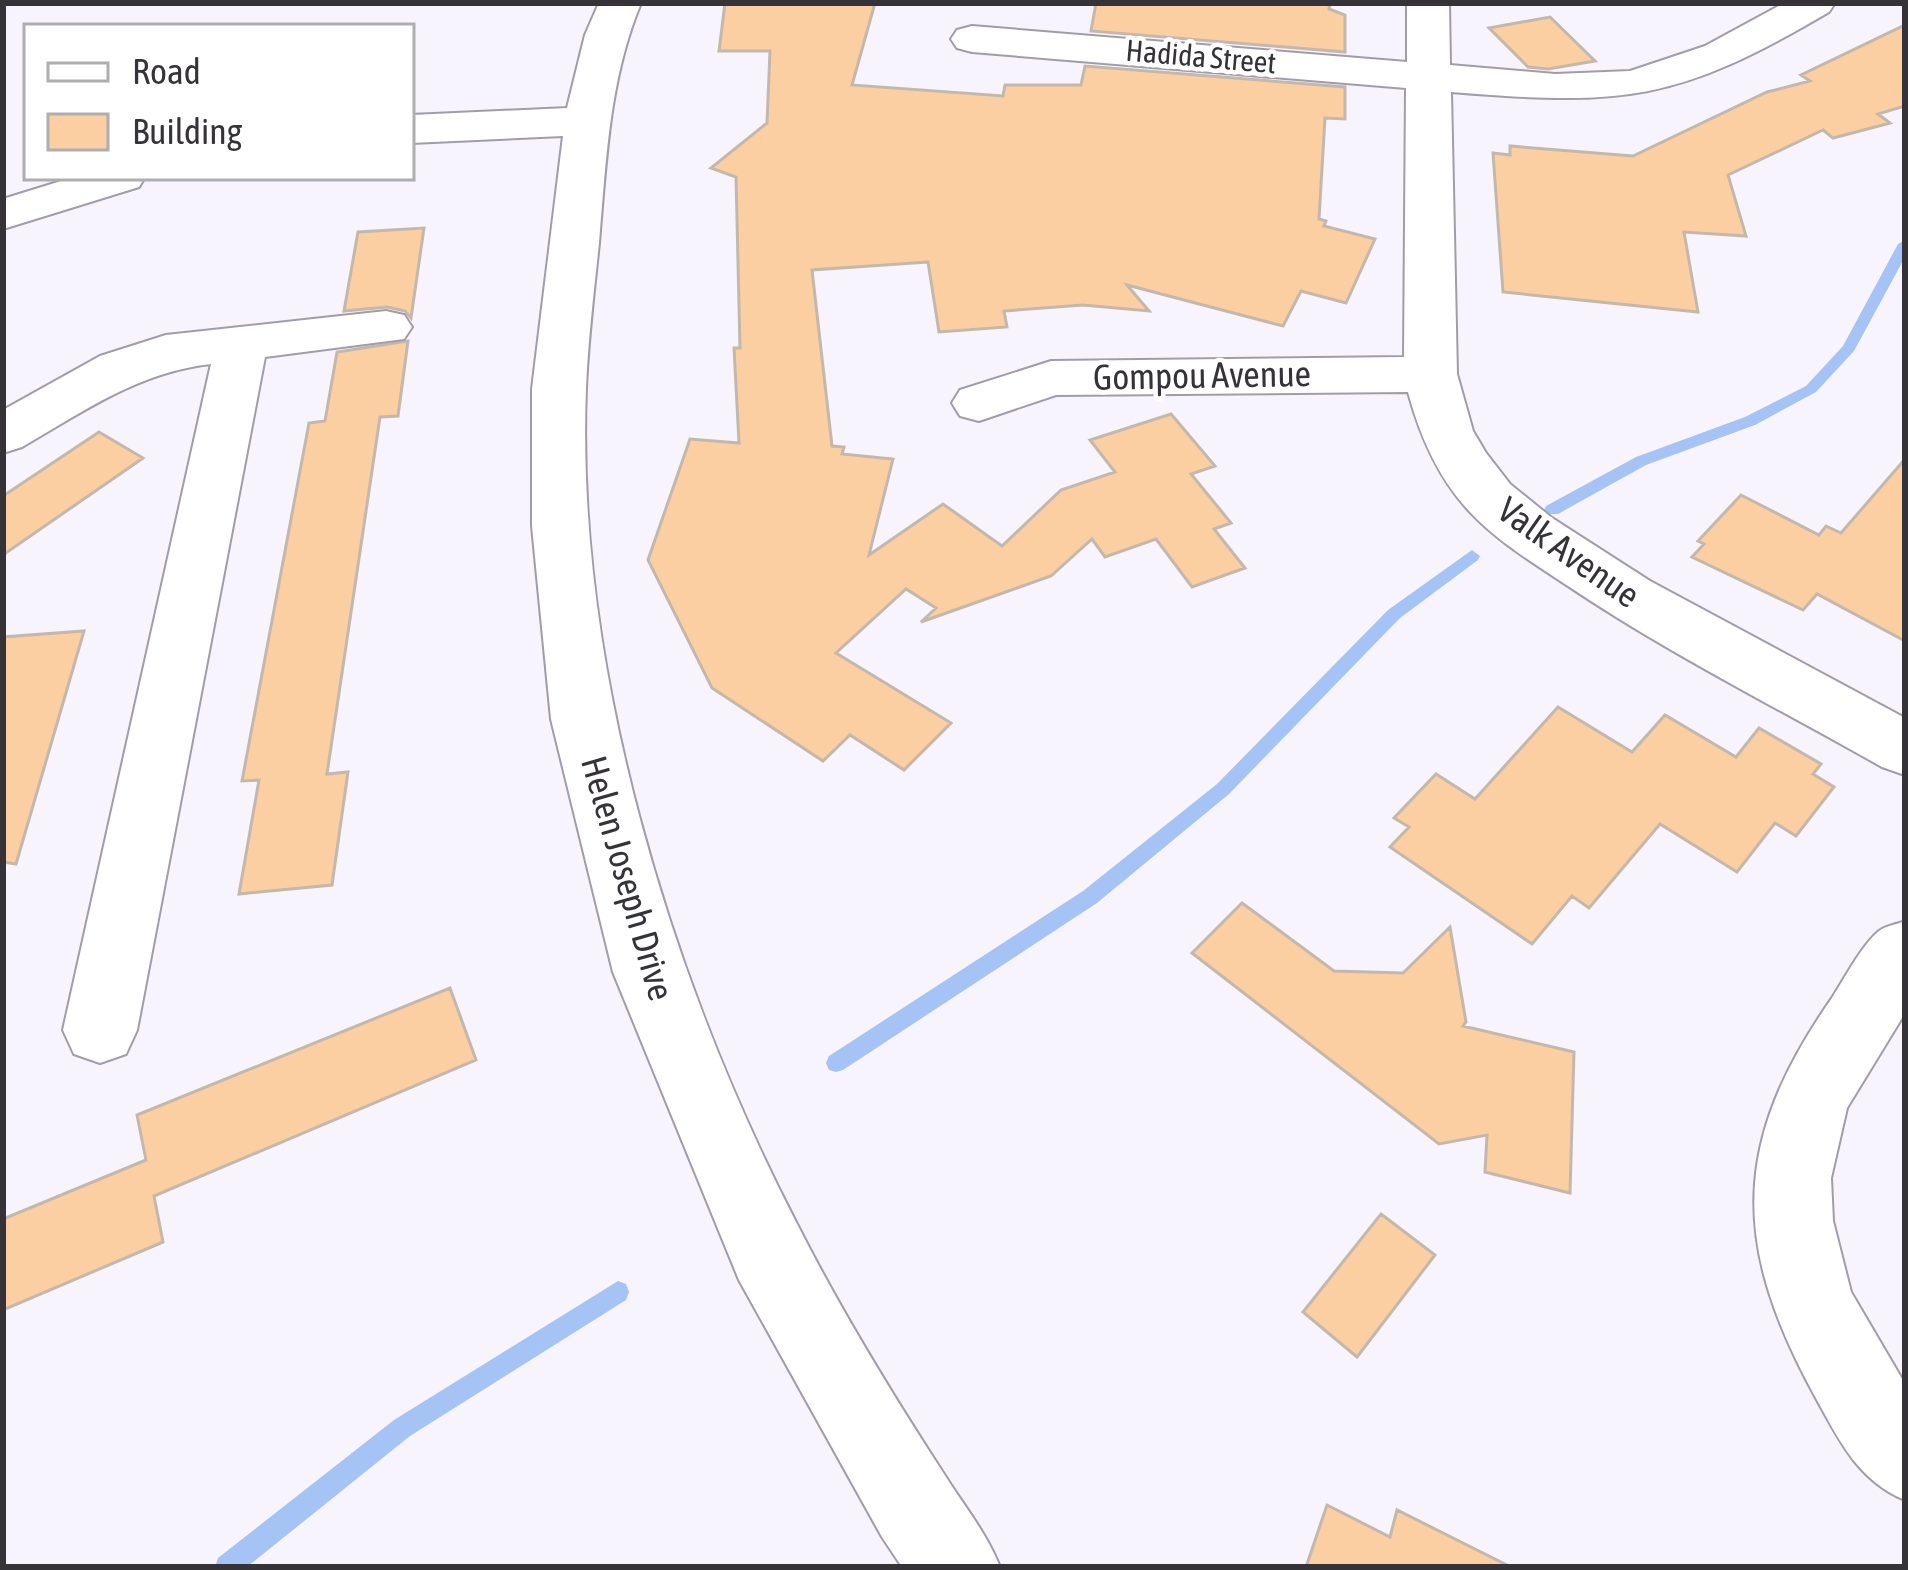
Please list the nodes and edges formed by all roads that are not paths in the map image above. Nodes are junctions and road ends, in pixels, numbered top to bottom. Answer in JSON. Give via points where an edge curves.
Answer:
{"nodes":[{"id":1,"x":620,"y":3,"type":"edge"},
{"id":2,"x":1428,"y":3,"type":"edge"},
{"id":3,"x":1814,"y":3,"type":"edge"},
{"id":4,"x":972,"y":39,"type":"dead end"},
{"id":5,"x":1431,"y":75,"type":"junction"},
{"id":6,"x":587,"y":121,"type":"junction"},
{"id":7,"x":414,"y":129,"type":"edge"},
{"id":8,"x":113,"y":180,"type":"edge"},
{"id":9,"x":3,"y":215,"type":"edge"},
{"id":10,"x":386,"y":327,"type":"dead end"},
{"id":11,"x":242,"y":342,"type":"junction"},
{"id":12,"x":1430,"y":374,"type":"junction"},
{"id":13,"x":979,"y":403,"type":"dead end"},
{"id":14,"x":3,"y":434,"type":"edge"},
{"id":15,"x":1905,"y":749,"type":"edge"},
{"id":16,"x":1905,"y":952,"type":"edge"},
{"id":17,"x":100,"y":1030,"type":"dead end"},
{"id":18,"x":1905,"y":1456,"type":"edge"},
{"id":19,"x":956,"y":1567,"type":"edge"}],
"edges":[{"from":1,"to":6,"type":"street","name":"Helen Joseph Drive"},
{"from":2,"to":5,"type":"street","name":"Valk Avenue"},
{"from":3,"to":5,"type":"street","name":"Hadida Street","via":[[1659,82],[1587,89]]},
{"from":4,"to":5,"type":"street","name":"Hadida Street"},
{"from":5,"to":12,"type":"street","name":"Valk Avenue"},
{"from":6,"to":7,"type":"street"},
{"from":6,"to":19,"type":"street","name":"Helen Joseph Drive","via":[[559,389],[561,526],[583,719],[649,972],[768,1252],[913,1507]]},
{"from":8,"to":9,"type":"street"},
{"from":10,"to":11,"type":"street"},
{"from":11,"to":14,"type":"street","via":[[118,368]]},
{"from":11,"to":17,"type":"street"},
{"from":12,"to":13,"type":"street","name":"Gompou Avenue","via":[[1051,378]]},
{"from":12,"to":15,"type":"street","name":"Valk Avenue","via":[[1464,464],[1531,533],[1629,597]]},
{"from":16,"to":18,"type":"street","via":[[1828,1069],[1800,1132],[1791,1178],[1797,1246],[1822,1327],[1863,1402]]}]}
